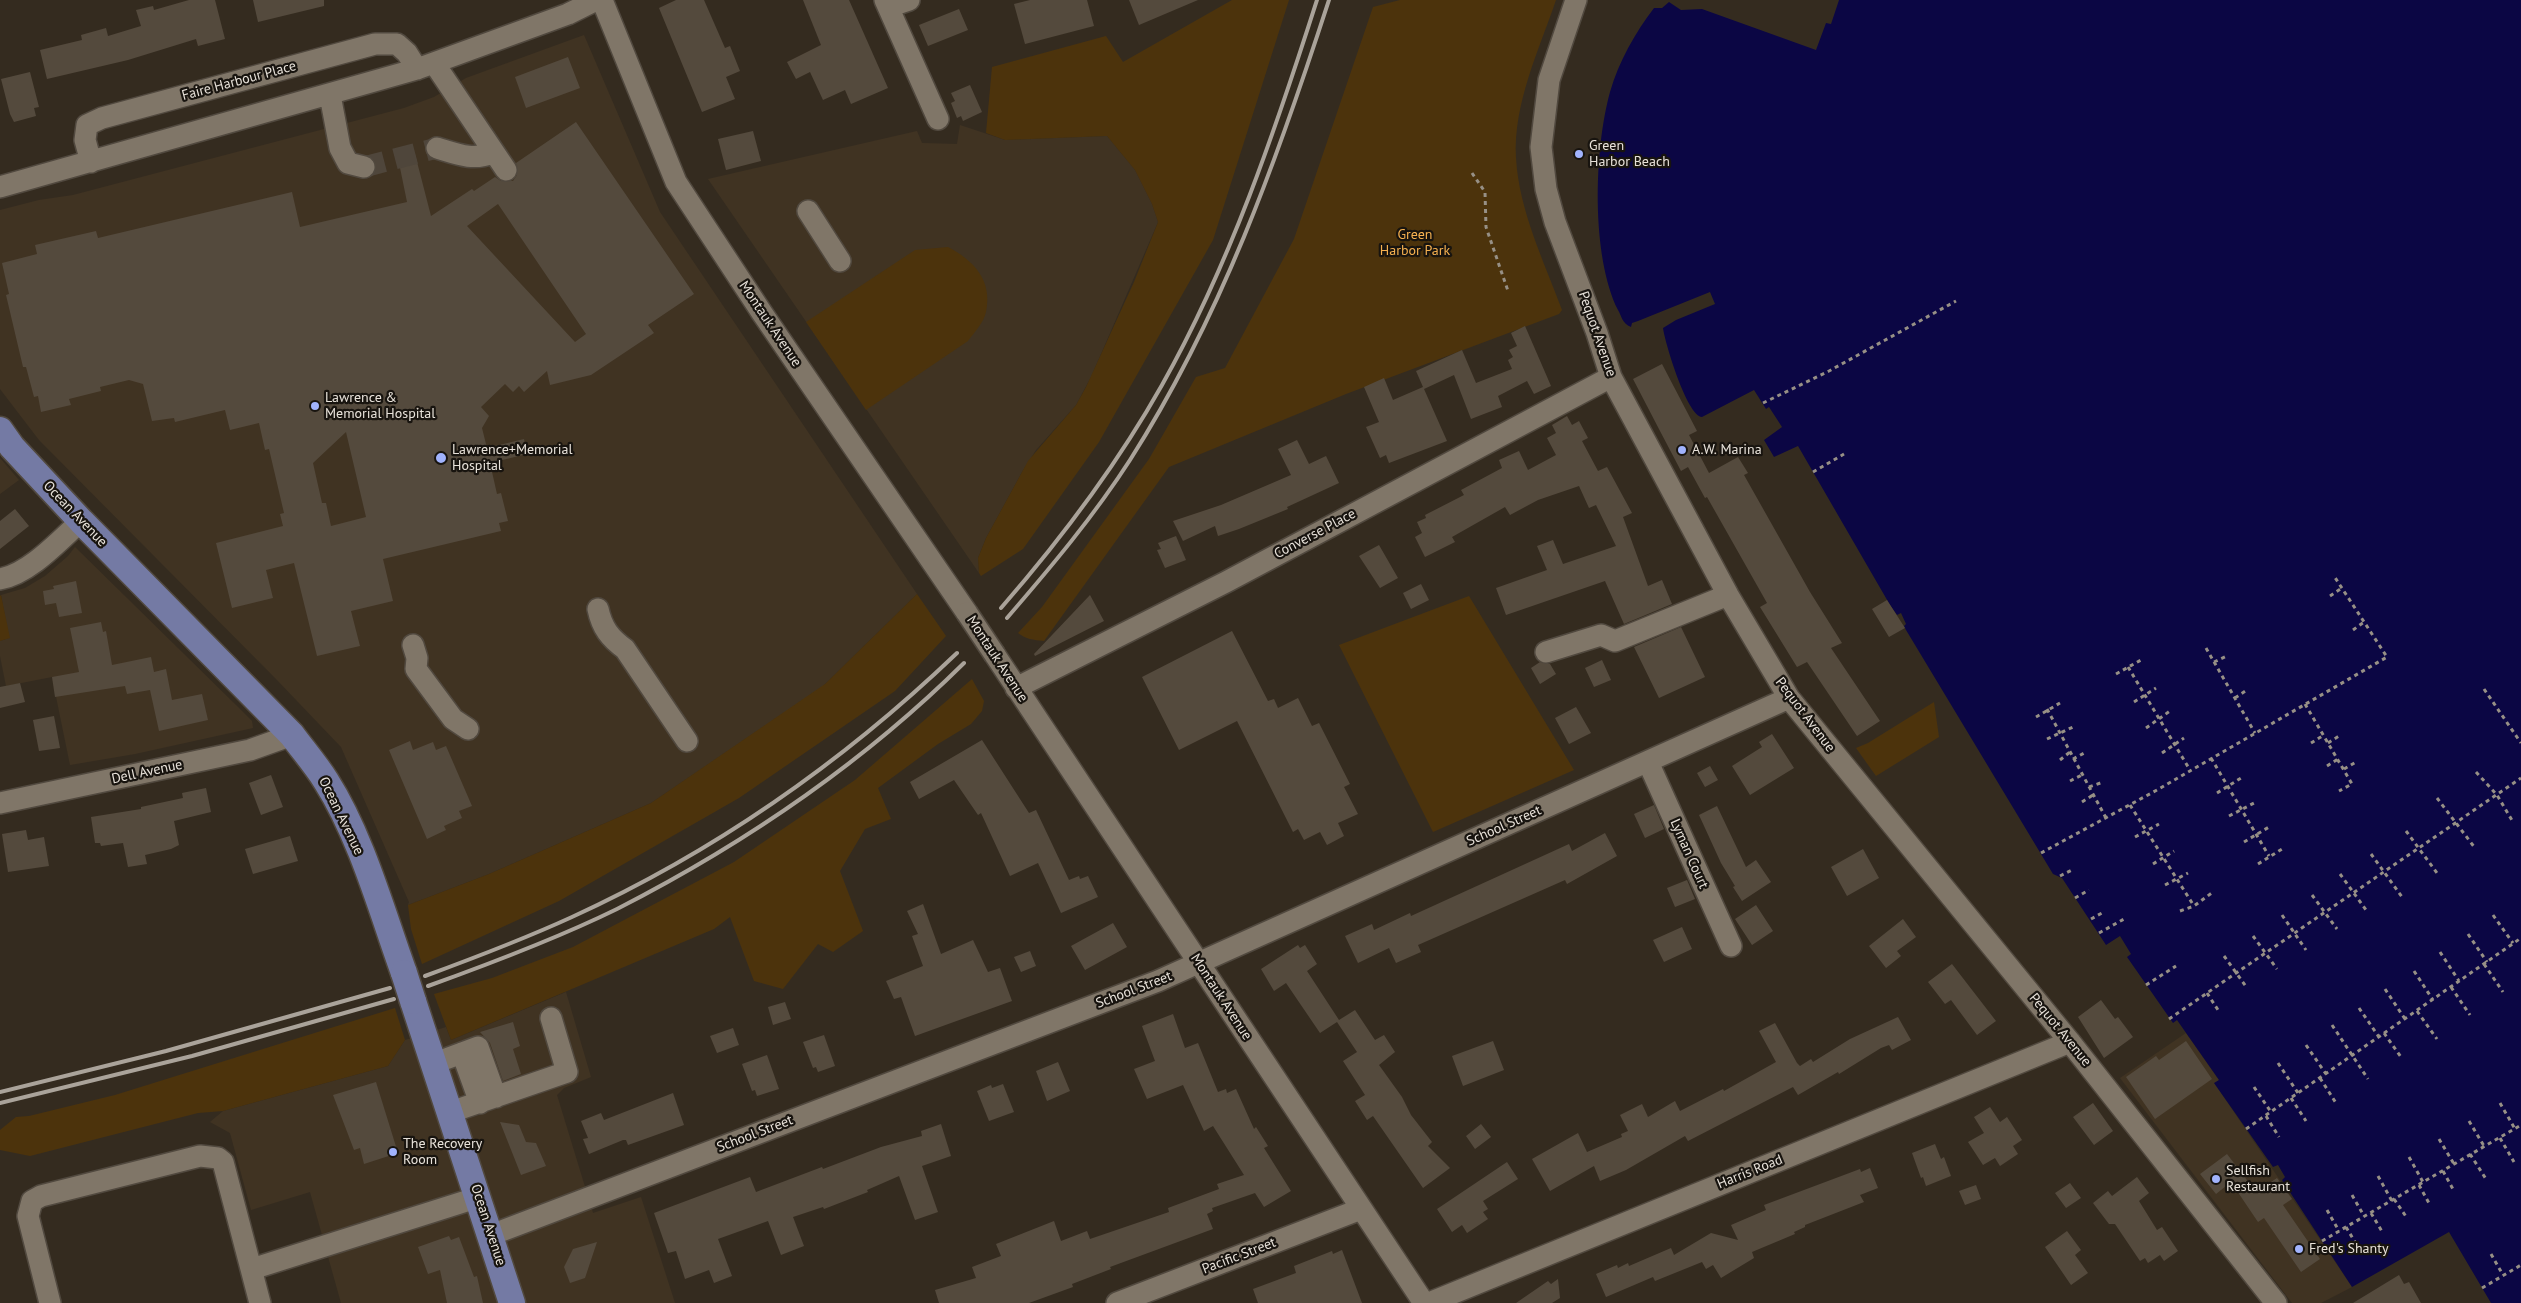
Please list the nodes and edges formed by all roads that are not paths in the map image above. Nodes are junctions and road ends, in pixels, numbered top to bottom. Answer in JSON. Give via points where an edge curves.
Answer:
{"nodes":[{"id":1,"x":596,"y":0,"type":"edge"},
{"id":2,"x":602,"y":0,"type":"edge"},
{"id":3,"x":909,"y":0,"type":"edge"},
{"id":4,"x":1576,"y":0,"type":"edge"},
{"id":5,"x":887,"y":4,"type":"edge"},
{"id":6,"x":426,"y":66,"type":"junction"},
{"id":7,"x":330,"y":95,"type":"junction"},
{"id":8,"x":938,"y":119,"type":"dead end"},
{"id":9,"x":437,"y":148,"type":"tunnel mouth"},
{"id":10,"x":492,"y":153,"type":"junction"},
{"id":11,"x":91,"y":162,"type":"junction"},
{"id":12,"x":364,"y":167,"type":"tunnel mouth"},
{"id":13,"x":506,"y":170,"type":"dead end"},
{"id":14,"x":0,"y":187,"type":"edge"},
{"id":15,"x":808,"y":211,"type":"dead end"},
{"id":16,"x":840,"y":261,"type":"dead end"},
{"id":17,"x":1611,"y":377,"type":"junction"},
{"id":18,"x":0,"y":430,"type":"edge"},
{"id":19,"x":81,"y":521,"type":"junction"},
{"id":20,"x":0,"y":579,"type":"edge"},
{"id":21,"x":1728,"y":595,"type":"junction"},
{"id":22,"x":626,"y":649,"type":"dead end"},
{"id":23,"x":1546,"y":652,"type":"dead end"},
{"id":24,"x":1016,"y":688,"type":"junction"},
{"id":25,"x":1789,"y":698,"type":"junction"},
{"id":26,"x":292,"y":735,"type":"junction"},
{"id":27,"x":687,"y":741,"type":"dead end"},
{"id":28,"x":1648,"y":762,"type":"junction"},
{"id":29,"x":0,"y":803,"type":"edge"},
{"id":30,"x":1731,"y":946,"type":"dead end"},
{"id":31,"x":1199,"y":963,"type":"junction"},
{"id":32,"x":551,"y":1018,"type":"dead end"},
{"id":33,"x":2070,"y":1042,"type":"junction"},
{"id":34,"x":435,"y":1063,"type":"junction"},
{"id":35,"x":488,"y":1100,"type":"junction"},
{"id":36,"x":451,"y":1112,"type":"junction"},
{"id":37,"x":479,"y":1197,"type":"junction"},
{"id":38,"x":1361,"y":1209,"type":"junction"},
{"id":39,"x":491,"y":1235,"type":"junction"},
{"id":40,"x":252,"y":1269,"type":"junction"},
{"id":41,"x":50,"y":1303,"type":"edge"},
{"id":42,"x":260,"y":1303,"type":"edge"},
{"id":43,"x":512,"y":1303,"type":"edge"},
{"id":44,"x":1117,"y":1303,"type":"edge"},
{"id":45,"x":1424,"y":1303,"type":"edge"},
{"id":46,"x":1429,"y":1303,"type":"edge"},
{"id":47,"x":2276,"y":1303,"type":"edge"}],
"edges":[{"from":1,"to":6,"type":"street","via":[[568,14]]},
{"from":2,"to":24,"type":"street","name":"Montauk Avenue","bridge":true,"via":[[676,182]]},
{"from":3,"to":5,"type":"street"},
{"from":4,"to":17,"type":"street","name":"Pequot Avenue","via":[[1549,80],[1542,131],[1542,164],[1552,210]]},
{"from":5,"to":8,"type":"street"},
{"from":6,"to":7,"type":"street"},
{"from":6,"to":10,"type":"street"},
{"from":6,"to":11,"type":"street","name":"Faire Harbour Place","via":[[397,44],[375,44],[102,118],[88,126],[86,140]]},
{"from":7,"to":11,"type":"street"},
{"from":7,"to":12,"type":"street","via":[[340,148],[348,163]]},
{"from":9,"to":10,"type":"street","via":[[471,158]]},
{"from":10,"to":13,"type":"street"},
{"from":11,"to":14,"type":"street"},
{"from":15,"to":16,"type":"street"},
{"from":17,"to":21,"type":"street","name":"Pequot Avenue"},
{"from":17,"to":24,"type":"street","name":"Converse Place","via":[[1226,582]]},
{"from":18,"to":19,"type":"main road","name":"Ocean Avenue"},
{"from":19,"to":20,"type":"street","via":[[45,554],[11,578]]},
{"from":19,"to":26,"type":"main road","name":"Ocean Avenue"},
{"from":21,"to":23,"type":"street","via":[[1615,641],[1601,635]]},
{"from":21,"to":25,"type":"street","name":"Pequot Avenue"},
{"from":22,"to":27,"type":"street"},
{"from":24,"to":31,"type":"street","name":"Montauk Avenue"},
{"from":25,"to":28,"type":"street","name":"School Street"},
{"from":25,"to":33,"type":"street","name":"Pequot Avenue"},
{"from":26,"to":29,"type":"street","name":"Dell Avenue","via":[[250,750]]},
{"from":26,"to":34,"type":"main road","name":"Ocean Avenue","bridge":true,"via":[[326,781],[345,818]]},
{"from":28,"to":30,"type":"street","name":"Lyman Court"},
{"from":28,"to":31,"type":"street","name":"School Street"},
{"from":31,"to":38,"type":"street","name":"Montauk Avenue"},
{"from":31,"to":39,"type":"street","name":"School Street"},
{"from":32,"to":35,"type":"street","via":[[567,1072]]},
{"from":33,"to":46,"type":"street","name":"Harris Road"},
{"from":33,"to":47,"type":"street","name":"Pequot Avenue"},
{"from":34,"to":35,"type":"street","via":[[462,1053]]},
{"from":34,"to":36,"type":"main road","name":"Ocean Avenue"},
{"from":35,"to":36,"type":"street"},
{"from":36,"to":37,"type":"main road","name":"Ocean Avenue"},
{"from":37,"to":39,"type":"main road","name":"Ocean Avenue"},
{"from":37,"to":40,"type":"street"},
{"from":38,"to":44,"type":"street","name":"Pacific Street"},
{"from":38,"to":45,"type":"street","name":"Montauk Avenue"},
{"from":39,"to":43,"type":"main road","name":"Ocean Avenue"},
{"from":40,"to":41,"type":"street","via":[[223,1162],[218,1158],[200,1156],[41,1196],[32,1201],[28,1216]]},
{"from":40,"to":42,"type":"street"}]}
